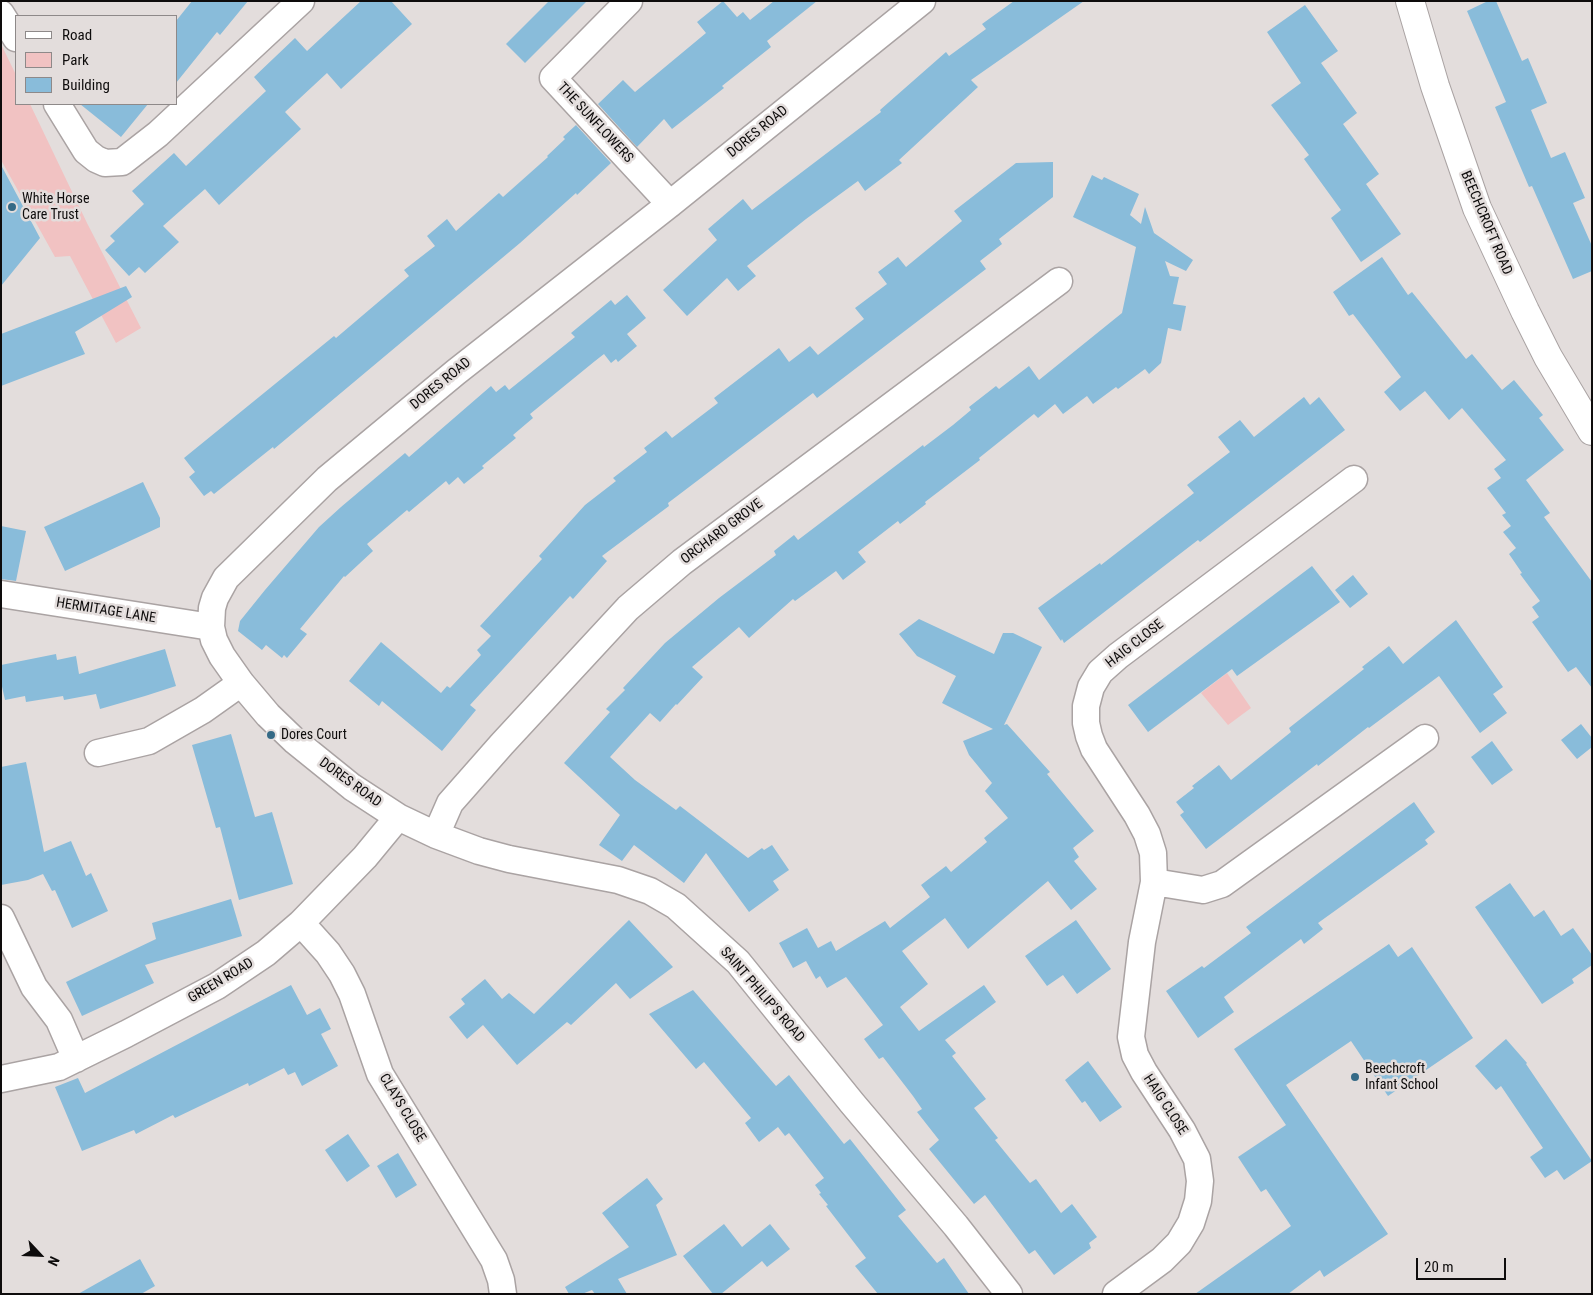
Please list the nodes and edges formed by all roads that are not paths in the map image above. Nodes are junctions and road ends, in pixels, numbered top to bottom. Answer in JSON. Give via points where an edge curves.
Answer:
{"nodes":[{"id":1,"x":301,"y":1,"type":"edge"},
{"id":2,"x":629,"y":1,"type":"edge"},
{"id":3,"x":922,"y":1,"type":"edge"},
{"id":4,"x":1410,"y":1,"type":"edge"},
{"id":5,"x":1,"y":14,"type":"edge"},
{"id":6,"x":15,"y":36,"type":"edge"},
{"id":7,"x":58,"y":105,"type":"edge"},
{"id":8,"x":670,"y":204,"type":"junction"},
{"id":9,"x":1059,"y":281,"type":"dead end"},
{"id":10,"x":1592,"y":431,"type":"edge"},
{"id":11,"x":1354,"y":479,"type":"dead end"},
{"id":12,"x":1,"y":594,"type":"edge"},
{"id":13,"x":211,"y":627,"type":"junction"},
{"id":14,"x":241,"y":683,"type":"junction"},
{"id":15,"x":1426,"y":738,"type":"dead end"},
{"id":16,"x":98,"y":753,"type":"dead end"},
{"id":17,"x":398,"y":817,"type":"junction"},
{"id":18,"x":436,"y":835,"type":"junction"},
{"id":19,"x":1154,"y":882,"type":"junction"},
{"id":20,"x":1,"y":918,"type":"edge"},
{"id":21,"x":301,"y":923,"type":"junction"},
{"id":22,"x":76,"y":1059,"type":"junction"},
{"id":23,"x":1,"y":1079,"type":"edge"},
{"id":24,"x":503,"y":1294,"type":"edge"},
{"id":25,"x":1009,"y":1294,"type":"edge"},
{"id":26,"x":1116,"y":1294,"type":"edge"}],
"edges":[{"from":1,"to":7,"type":"street","via":[[158,134],[122,162],[105,163],[86,151]]},
{"from":2,"to":8,"type":"street","name":"THE SUNFLOWERS","via":[[553,78]]},
{"from":3,"to":8,"type":"street","name":"DORES ROAD"},
{"from":4,"to":10,"type":"main road","name":"BEECHCROFT ROAD","via":[[1477,208],[1544,349]]},
{"from":5,"to":6,"type":"street"},
{"from":8,"to":13,"type":"street","name":"DORES ROAD","via":[[327,478],[226,578],[215,598]]},
{"from":9,"to":18,"type":"street","name":"ORCHARD GROVE","via":[[682,562],[628,608],[450,804]]},
{"from":11,"to":19,"type":"street","name":"HAIG CLOSE","via":[[1118,656],[1100,672],[1091,687],[1086,706],[1089,736],[1147,834],[1153,853]]},
{"from":12,"to":13,"type":"street","name":"HERMITAGE LANE"},
{"from":13,"to":14,"type":"street","name":"DORES ROAD","via":[[222,656]]},
{"from":14,"to":16,"type":"street","via":[[203,710],[148,741]]},
{"from":14,"to":17,"type":"street","name":"DORES ROAD","via":[[295,741],[352,787]]},
{"from":15,"to":19,"type":"street","via":[[1222,884],[1203,890]]},
{"from":17,"to":18,"type":"street","name":"SAINT PHILIP'S ROAD"},
{"from":17,"to":21,"type":"street","name":"GREEN ROAD","via":[[365,857]]},
{"from":18,"to":25,"type":"street","name":"SAINT PHILIP'S ROAD","via":[[479,852],[618,880],[650,891],[676,906],[738,962]]},
{"from":19,"to":26,"type":"street","name":"HAIG CLOSE","via":[[1142,942],[1131,1037],[1135,1056],[1197,1159],[1200,1181],[1191,1223],[1179,1242],[1162,1260]]},
{"from":20,"to":22,"type":"street","via":[[34,987],[59,1020]]},
{"from":21,"to":22,"type":"street","name":"GREEN ROAD","via":[[266,953],[217,986]]},
{"from":21,"to":24,"type":"street","name":"CLAYS CLOSE","via":[[342,974],[380,1074],[494,1260]]},
{"from":22,"to":23,"type":"street","name":"GREEN ROAD","via":[[59,1067]]}]}
